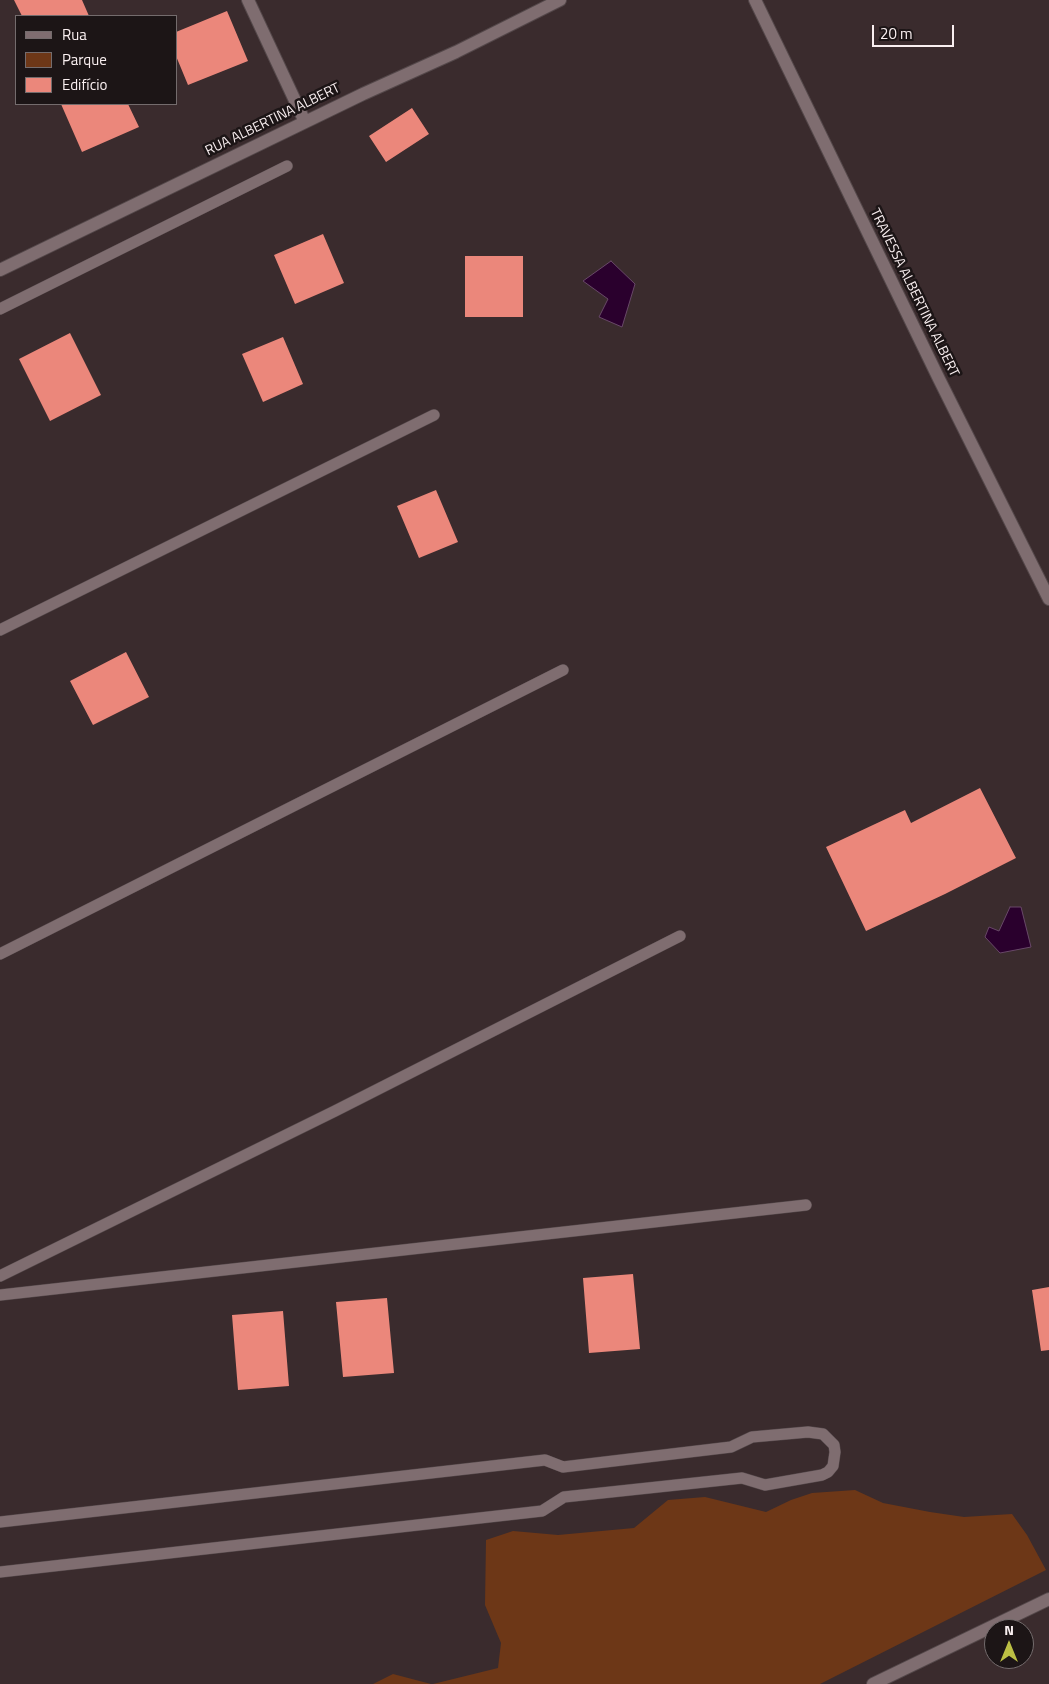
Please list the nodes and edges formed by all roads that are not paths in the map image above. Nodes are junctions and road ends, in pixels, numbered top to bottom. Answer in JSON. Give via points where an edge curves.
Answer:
{"nodes":[{"id":1,"x":248,"y":0,"type":"edge"},
{"id":2,"x":560,"y":0,"type":"edge"},
{"id":3,"x":755,"y":0,"type":"edge"},
{"id":4,"x":305,"y":122,"type":"junction"},
{"id":5,"x":287,"y":166,"type":"dead end"},
{"id":6,"x":0,"y":270,"type":"edge"},
{"id":7,"x":0,"y":309,"type":"edge"},
{"id":8,"x":434,"y":415,"type":"dead end"},
{"id":9,"x":1049,"y":599,"type":"edge"},
{"id":10,"x":0,"y":630,"type":"edge"},
{"id":11,"x":563,"y":670,"type":"dead end"},
{"id":12,"x":680,"y":936,"type":"dead end"},
{"id":13,"x":0,"y":954,"type":"edge"},
{"id":14,"x":806,"y":1204,"type":"dead end"},
{"id":15,"x":0,"y":1276,"type":"edge"},
{"id":16,"x":0,"y":1295,"type":"edge"},
{"id":17,"x":0,"y":1522,"type":"edge"},
{"id":18,"x":0,"y":1572,"type":"edge"},
{"id":19,"x":1049,"y":1599,"type":"edge"},
{"id":20,"x":873,"y":1684,"type":"edge"}],
"edges":[{"from":1,"to":4,"type":"street"},
{"from":2,"to":4,"type":"street","name":"RUA ALBERTINA ALBERT"},
{"from":3,"to":9,"type":"street","name":"TRAVESSA ALBERTINA ALBERT"},
{"from":4,"to":6,"type":"street","name":"RUA ALBERTINA ALBERT"},
{"from":5,"to":7,"type":"lane"},
{"from":8,"to":10,"type":"lane"},
{"from":11,"to":13,"type":"lane"},
{"from":12,"to":15,"type":"lane"},
{"from":14,"to":16,"type":"lane"},
{"from":17,"to":18,"type":"lane","via":[[545,1460],[563,1467],[731,1447],[752,1437],[799,1433],[823,1434],[834,1445],[835,1452],[833,1466],[822,1475],[765,1485],[742,1478],[564,1497],[542,1511]]},
{"from":19,"to":20,"type":"street"}]}
